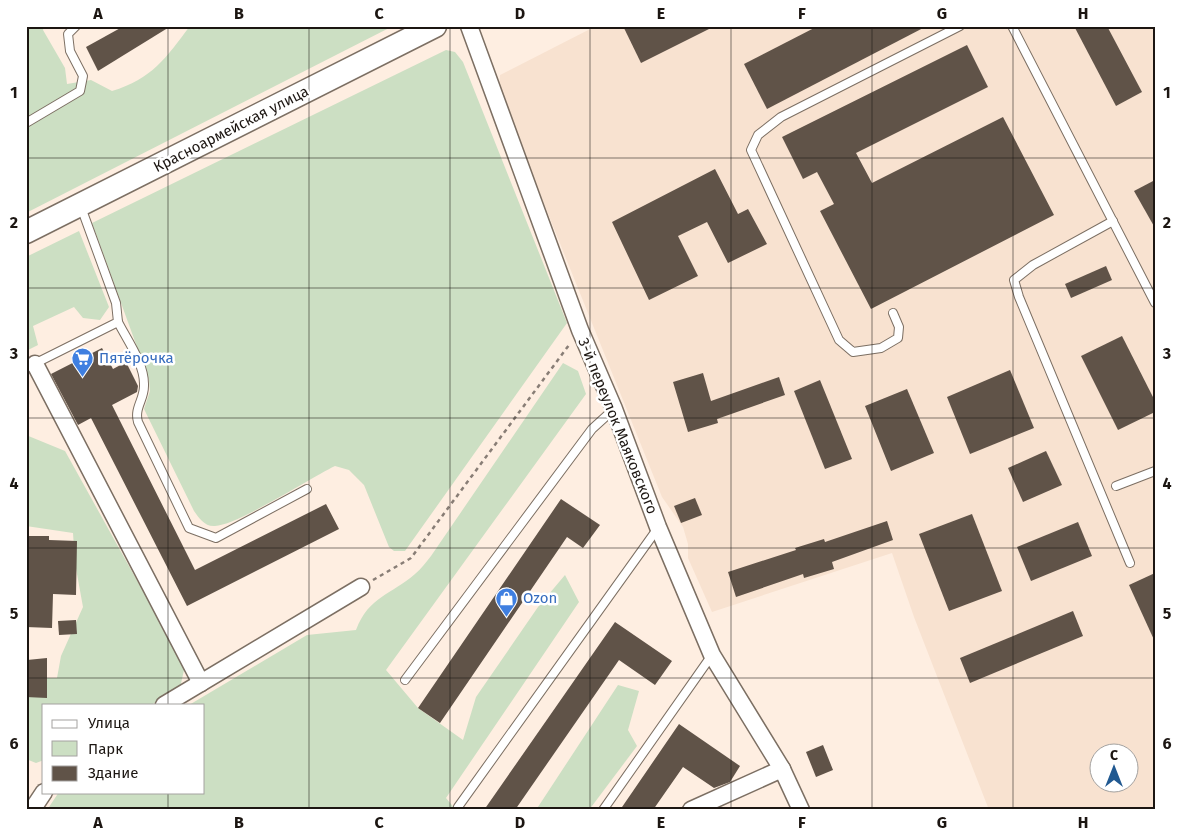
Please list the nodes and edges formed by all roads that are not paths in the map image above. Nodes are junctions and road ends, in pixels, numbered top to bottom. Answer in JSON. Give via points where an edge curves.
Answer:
{"nodes":[{"id":1,"x":76,"y":26,"type":"edge"},
{"id":2,"x":435,"y":26,"type":"edge"},
{"id":3,"x":469,"y":26,"type":"edge"},
{"id":4,"x":960,"y":26,"type":"edge"},
{"id":5,"x":1012,"y":26,"type":"edge"},
{"id":6,"x":26,"y":123,"type":"edge"},
{"id":7,"x":80,"y":205,"type":"junction"},
{"id":8,"x":1113,"y":221,"type":"junction"},
{"id":9,"x":28,"y":225,"type":"edge"},
{"id":10,"x":1155,"y":303,"type":"edge"},
{"id":11,"x":893,"y":313,"type":"dead end"},
{"id":12,"x":118,"y":322,"type":"junction"},
{"id":13,"x":31,"y":366,"type":"edge"},
{"id":14,"x":614,"y":409,"type":"junction"},
{"id":15,"x":1155,"y":471,"type":"edge"},
{"id":16,"x":1116,"y":486,"type":"dead end"},
{"id":17,"x":307,"y":488,"type":"dead end"},
{"id":18,"x":658,"y":528,"type":"junction"},
{"id":19,"x":1130,"y":562,"type":"dead end"},
{"id":20,"x":361,"y":588,"type":"road end"},
{"id":21,"x":712,"y":655,"type":"junction"},
{"id":22,"x":405,"y":680,"type":"dead end"},
{"id":23,"x":201,"y":684,"type":"junction"},
{"id":24,"x":166,"y":704,"type":"edge"},
{"id":25,"x":782,"y":769,"type":"junction"},
{"id":26,"x":43,"y":794,"type":"edge"},
{"id":27,"x":458,"y":807,"type":"dead end"},
{"id":28,"x":32,"y":810,"type":"edge"},
{"id":29,"x":603,"y":810,"type":"edge"},
{"id":30,"x":692,"y":810,"type":"edge"},
{"id":31,"x":801,"y":810,"type":"edge"}],
"edges":[{"from":1,"to":6,"type":"lane","via":[[68,34],[70,51],[83,76],[80,91]]},
{"from":2,"to":7,"type":"main road","name":"Красноармейская улица"},
{"from":3,"to":14,"type":"street","name":"3-й переулок Маяковского","via":[[580,330]]},
{"from":4,"to":11,"type":"lane","via":[[781,117],[758,135],[751,150],[839,340],[854,352],[881,348],[898,338]]},
{"from":5,"to":8,"type":"lane"},
{"from":7,"to":9,"type":"main road","name":"Красноармейская улица"},
{"from":7,"to":12,"type":"lane","via":[[116,304]]},
{"from":8,"to":10,"type":"lane"},
{"from":8,"to":19,"type":"lane","via":[[1033,265],[1014,280]]},
{"from":12,"to":13,"type":"lane"},
{"from":12,"to":17,"type":"lane","via":[[144,375],[143,398],[136,414],[138,422],[189,528],[216,538]]},
{"from":13,"to":23,"type":"street"},
{"from":14,"to":18,"type":"street","name":"3-й переулок Маяковского"},
{"from":14,"to":22,"type":"lane","via":[[592,429]]},
{"from":15,"to":16,"type":"lane"},
{"from":18,"to":21,"type":"street","name":"3-й переулок Маяковского"},
{"from":18,"to":27,"type":"lane"},
{"from":20,"to":23,"type":"street"},
{"from":21,"to":25,"type":"street","name":"3-й переулок Маяковского"},
{"from":21,"to":29,"type":"lane"},
{"from":23,"to":24,"type":"street"},
{"from":25,"to":30,"type":"street"},
{"from":25,"to":31,"type":"street","name":"3-й переулок Маяковского"},
{"from":26,"to":28,"type":"street"}]}
